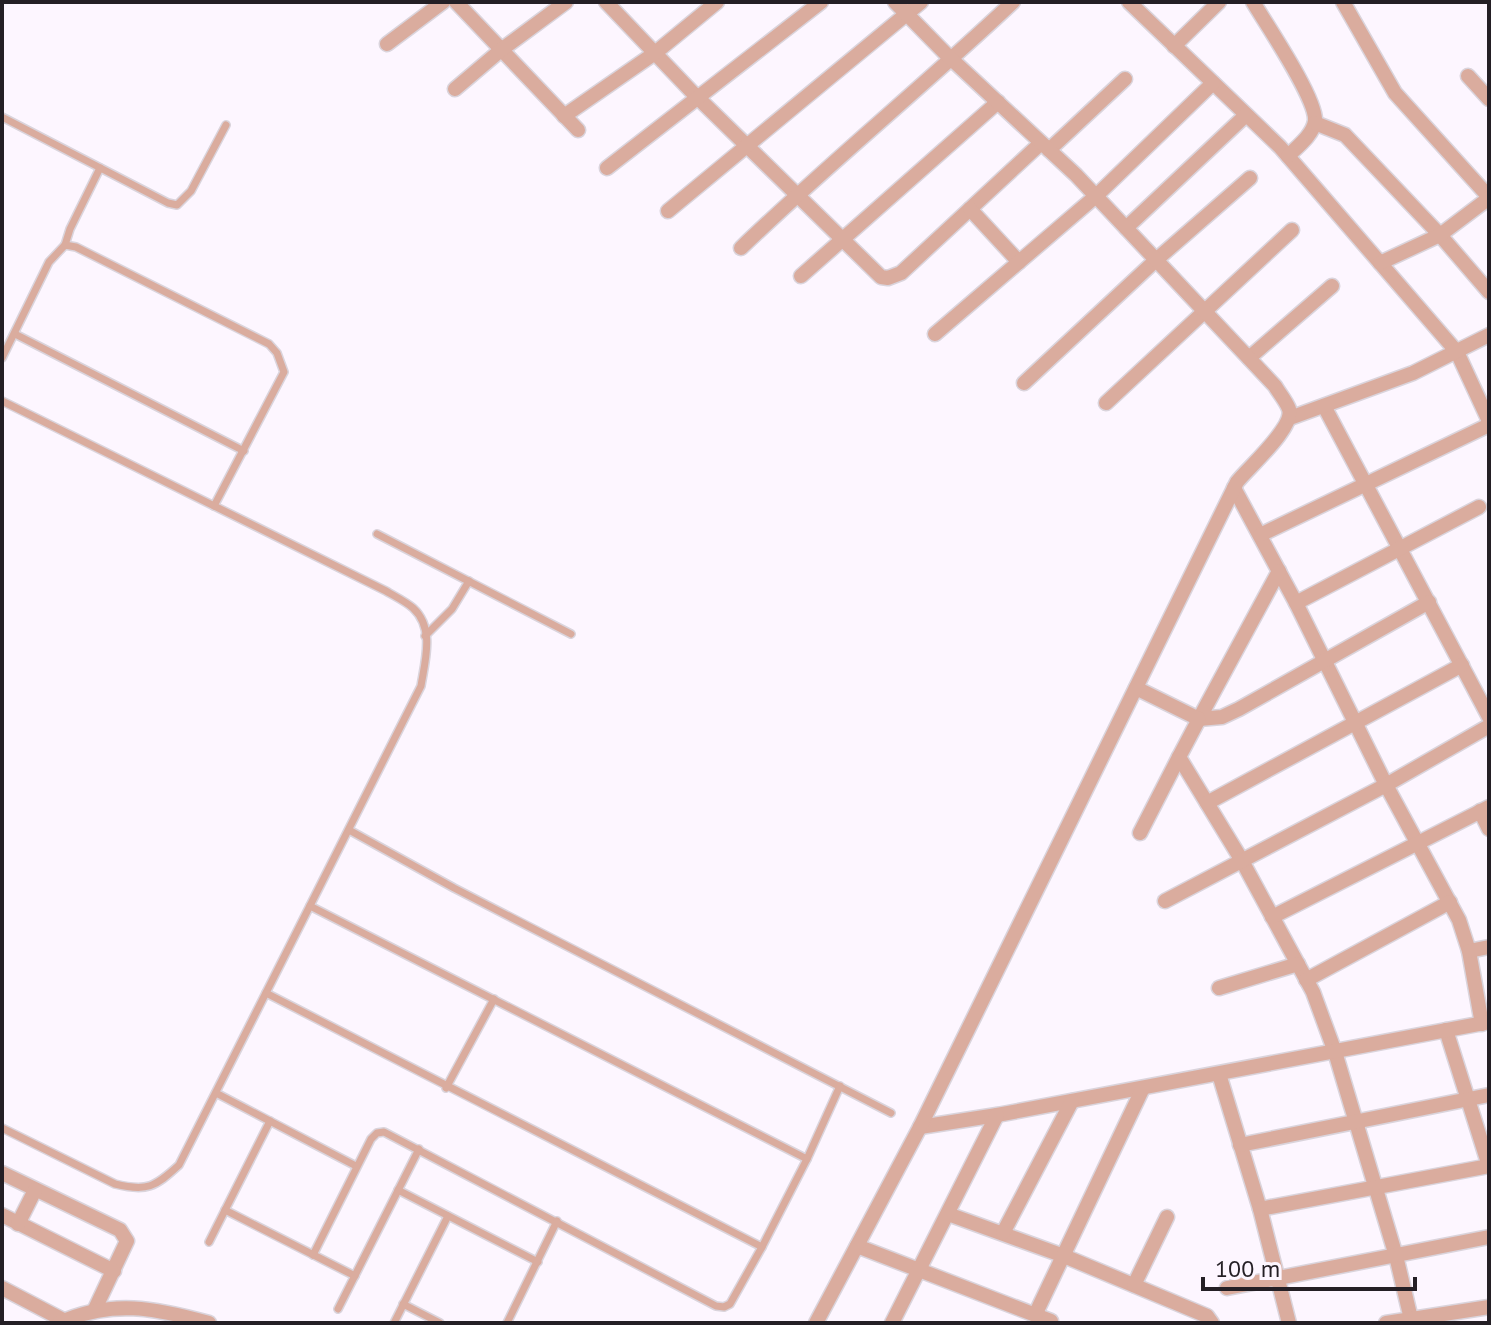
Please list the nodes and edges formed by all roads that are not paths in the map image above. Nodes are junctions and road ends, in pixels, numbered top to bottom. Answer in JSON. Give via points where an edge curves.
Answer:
{"nodes":[{"id":1,"x":443,"y":2,"type":"edge"},
{"id":2,"x":456,"y":2,"type":"edge"},
{"id":3,"x":566,"y":2,"type":"edge"},
{"id":4,"x":606,"y":2,"type":"edge"},
{"id":5,"x":717,"y":2,"type":"edge"},
{"id":6,"x":821,"y":2,"type":"edge"},
{"id":7,"x":895,"y":2,"type":"edge"},
{"id":8,"x":921,"y":2,"type":"edge"},
{"id":9,"x":1013,"y":2,"type":"edge"},
{"id":10,"x":1129,"y":2,"type":"edge"},
{"id":11,"x":1219,"y":2,"type":"edge"},
{"id":12,"x":1253,"y":2,"type":"edge"},
{"id":13,"x":1343,"y":2,"type":"edge"},
{"id":14,"x":907,"y":14,"type":"junction"},
{"id":15,"x":387,"y":44,"type":"dead end"},
{"id":16,"x":1174,"y":46,"type":"junction"},
{"id":17,"x":501,"y":50,"type":"junction"},
{"id":18,"x":655,"y":53,"type":"junction"},
{"id":19,"x":952,"y":60,"type":"junction"},
{"id":20,"x":1468,"y":76,"type":"dead end"},
{"id":21,"x":1125,"y":79,"type":"dead end"},
{"id":22,"x":1213,"y":83,"type":"junction"},
{"id":23,"x":455,"y":89,"type":"dead end"},
{"id":24,"x":696,"y":97,"type":"junction"},
{"id":25,"x":1489,"y":99,"type":"edge"},
{"id":26,"x":998,"y":102,"type":"junction"},
{"id":27,"x":1246,"y":115,"type":"junction"},
{"id":28,"x":564,"y":116,"type":"junction"},
{"id":29,"x":2,"y":117,"type":"edge"},
{"id":30,"x":1315,"y":123,"type":"junction"},
{"id":31,"x":226,"y":125,"type":"dead end"},
{"id":32,"x":578,"y":130,"type":"dead end"},
{"id":33,"x":747,"y":146,"type":"junction"},
{"id":34,"x":1045,"y":146,"type":"junction"},
{"id":35,"x":1288,"y":156,"type":"junction"},
{"id":36,"x":100,"y":168,"type":"junction"},
{"id":37,"x":607,"y":168,"type":"dead end"},
{"id":38,"x":1250,"y":178,"type":"dead end"},
{"id":39,"x":796,"y":194,"type":"junction"},
{"id":40,"x":1096,"y":196,"type":"junction"},
{"id":41,"x":1489,"y":197,"type":"edge"},
{"id":42,"x":970,"y":209,"type":"junction"},
{"id":43,"x":668,"y":211,"type":"dead end"},
{"id":44,"x":1126,"y":228,"type":"junction"},
{"id":45,"x":1292,"y":230,"type":"dead end"},
{"id":46,"x":1440,"y":235,"type":"junction"},
{"id":47,"x":842,"y":239,"type":"junction"},
{"id":48,"x":65,"y":245,"type":"junction"},
{"id":49,"x":741,"y":248,"type":"dead end"},
{"id":50,"x":1156,"y":260,"type":"junction"},
{"id":51,"x":1019,"y":262,"type":"junction"},
{"id":52,"x":1380,"y":263,"type":"junction"},
{"id":53,"x":801,"y":276,"type":"dead end"},
{"id":54,"x":1332,"y":286,"type":"dead end"},
{"id":55,"x":1489,"y":292,"type":"edge"},
{"id":56,"x":1205,"y":311,"type":"junction"},
{"id":57,"x":15,"y":334,"type":"junction"},
{"id":58,"x":935,"y":334,"type":"dead end"},
{"id":59,"x":1489,"y":335,"type":"edge"},
{"id":60,"x":1457,"y":352,"type":"junction"},
{"id":61,"x":2,"y":358,"type":"edge"},
{"id":62,"x":1249,"y":358,"type":"junction"},
{"id":63,"x":1024,"y":383,"type":"dead end"},
{"id":64,"x":2,"y":401,"type":"edge"},
{"id":65,"x":1106,"y":403,"type":"dead end"},
{"id":66,"x":1324,"y":406,"type":"junction"},
{"id":67,"x":1290,"y":418,"type":"junction"},
{"id":68,"x":1489,"y":423,"type":"edge"},
{"id":69,"x":244,"y":451,"type":"junction"},
{"id":70,"x":1366,"y":484,"type":"junction"},
{"id":71,"x":1234,"y":488,"type":"junction"},
{"id":72,"x":214,"y":506,"type":"junction"},
{"id":73,"x":1479,"y":507,"type":"dead end"},
{"id":74,"x":377,"y":534,"type":"dead end"},
{"id":75,"x":1260,"y":535,"type":"junction"},
{"id":76,"x":1400,"y":547,"type":"junction"},
{"id":77,"x":1279,"y":571,"type":"junction"},
{"id":78,"x":469,"y":581,"type":"junction"},
{"id":79,"x":1429,"y":602,"type":"junction"},
{"id":80,"x":1296,"y":603,"type":"junction"},
{"id":81,"x":571,"y":634,"type":"dead end"},
{"id":82,"x":425,"y":636,"type":"junction"},
{"id":83,"x":1324,"y":660,"type":"junction"},
{"id":84,"x":1462,"y":665,"type":"junction"},
{"id":85,"x":1136,"y":688,"type":"junction"},
{"id":86,"x":1489,"y":717,"type":"edge"},
{"id":87,"x":1199,"y":719,"type":"junction"},
{"id":88,"x":1355,"y":723,"type":"junction"},
{"id":89,"x":1489,"y":726,"type":"edge"},
{"id":90,"x":1179,"y":757,"type":"junction"},
{"id":91,"x":1386,"y":785,"type":"junction"},
{"id":92,"x":1207,"y":803,"type":"junction"},
{"id":93,"x":1484,"y":809,"type":"edge"},
{"id":94,"x":1489,"y":829,"type":"edge"},
{"id":95,"x":349,"y":830,"type":"junction"},
{"id":96,"x":1140,"y":833,"type":"dead end"},
{"id":97,"x":1418,"y":842,"type":"junction"},
{"id":98,"x":1241,"y":859,"type":"junction"},
{"id":99,"x":1165,"y":901,"type":"dead end"},
{"id":100,"x":1450,"y":902,"type":"junction"},
{"id":101,"x":310,"y":906,"type":"junction"},
{"id":102,"x":1272,"y":917,"type":"junction"},
{"id":103,"x":1489,"y":947,"type":"edge"},
{"id":104,"x":1469,"y":951,"type":"junction"},
{"id":105,"x":1298,"y":964,"type":"junction"},
{"id":106,"x":1306,"y":980,"type":"junction"},
{"id":107,"x":1219,"y":988,"type":"dead end"},
{"id":108,"x":266,"y":993,"type":"junction"},
{"id":109,"x":494,"y":999,"type":"junction"},
{"id":110,"x":1485,"y":1023,"type":"edge"},
{"id":111,"x":1446,"y":1030,"type":"junction"},
{"id":112,"x":1335,"y":1052,"type":"junction"},
{"id":113,"x":1219,"y":1074,"type":"junction"},
{"id":114,"x":840,"y":1086,"type":"junction"},
{"id":115,"x":446,"y":1088,"type":"junction"},
{"id":116,"x":1143,"y":1088,"type":"junction"},
{"id":117,"x":216,"y":1093,"type":"junction"},
{"id":118,"x":1489,"y":1095,"type":"edge"},
{"id":119,"x":1470,"y":1099,"type":"junction"},
{"id":120,"x":1072,"y":1101,"type":"junction"},
{"id":121,"x":891,"y":1113,"type":"dead end"},
{"id":122,"x":997,"y":1115,"type":"junction"},
{"id":123,"x":1355,"y":1120,"type":"junction"},
{"id":124,"x":270,"y":1121,"type":"junction"},
{"id":125,"x":920,"y":1127,"type":"junction"},
{"id":126,"x":2,"y":1128,"type":"edge"},
{"id":127,"x":1240,"y":1145,"type":"junction"},
{"id":128,"x":419,"y":1149,"type":"junction"},
{"id":129,"x":807,"y":1159,"type":"junction"},
{"id":130,"x":356,"y":1166,"type":"junction"},
{"id":131,"x":1489,"y":1166,"type":"edge"},
{"id":132,"x":2,"y":1173,"type":"edge"},
{"id":133,"x":1375,"y":1188,"type":"junction"},
{"id":134,"x":35,"y":1190,"type":"junction"},
{"id":135,"x":398,"y":1190,"type":"junction"},
{"id":136,"x":1260,"y":1209,"type":"junction"},
{"id":137,"x":225,"y":1210,"type":"junction"},
{"id":138,"x":948,"y":1214,"type":"junction"},
{"id":139,"x":2,"y":1215,"type":"edge"},
{"id":140,"x":448,"y":1216,"type":"junction"},
{"id":141,"x":1167,"y":1217,"type":"dead end"},
{"id":142,"x":557,"y":1221,"type":"junction"},
{"id":143,"x":18,"y":1224,"type":"junction"},
{"id":144,"x":1003,"y":1233,"type":"junction"},
{"id":145,"x":1489,"y":1237,"type":"edge"},
{"id":146,"x":209,"y":1242,"type":"dead end"},
{"id":147,"x":857,"y":1246,"type":"junction"},
{"id":148,"x":762,"y":1247,"type":"junction"},
{"id":149,"x":313,"y":1255,"type":"junction"},
{"id":150,"x":1064,"y":1256,"type":"junction"},
{"id":151,"x":1396,"y":1256,"type":"junction"},
{"id":152,"x":538,"y":1262,"type":"junction"},
{"id":153,"x":919,"y":1270,"type":"junction"},
{"id":154,"x":114,"y":1271,"type":"junction"},
{"id":155,"x":355,"y":1276,"type":"junction"},
{"id":156,"x":1277,"y":1276,"type":"junction"},
{"id":157,"x":1134,"y":1285,"type":"junction"},
{"id":158,"x":2,"y":1288,"type":"edge"},
{"id":159,"x":1227,"y":1288,"type":"dead end"},
{"id":160,"x":403,"y":1304,"type":"junction"},
{"id":161,"x":1489,"y":1307,"type":"edge"},
{"id":162,"x":95,"y":1309,"type":"junction"},
{"id":163,"x":338,"y":1309,"type":"dead end"},
{"id":164,"x":1035,"y":1315,"type":"junction"},
{"id":165,"x":150,"y":1316,"type":"edge"},
{"id":166,"x":1412,"y":1320,"type":"edge"},
{"id":167,"x":64,"y":1322,"type":"edge"},
{"id":168,"x":1053,"y":1322,"type":"edge"},
{"id":169,"x":209,"y":1323,"type":"edge"},
{"id":170,"x":394,"y":1323,"type":"edge"},
{"id":171,"x":440,"y":1323,"type":"edge"},
{"id":172,"x":507,"y":1323,"type":"edge"},
{"id":173,"x":816,"y":1323,"type":"edge"},
{"id":174,"x":892,"y":1323,"type":"edge"},
{"id":175,"x":1212,"y":1323,"type":"edge"},
{"id":176,"x":1289,"y":1323,"type":"edge"},
{"id":177,"x":1386,"y":1323,"type":"edge"}],
"edges":[{"from":1,"to":15,"type":"street"},
{"from":2,"to":17,"type":"street"},
{"from":3,"to":17,"type":"street"},
{"from":4,"to":18,"type":"street"},
{"from":5,"to":18,"type":"street"},
{"from":6,"to":24,"type":"street"},
{"from":7,"to":14,"type":"street"},
{"from":8,"to":14,"type":"street"},
{"from":9,"to":19,"type":"street"},
{"from":10,"to":16,"type":"street"},
{"from":11,"to":16,"type":"street"},
{"from":12,"to":30,"type":"street","via":[[1300,82]]},
{"from":13,"to":41,"type":"street","via":[[1395,93]]},
{"from":14,"to":19,"type":"street"},
{"from":14,"to":33,"type":"street"},
{"from":16,"to":22,"type":"street"},
{"from":17,"to":23,"type":"street"},
{"from":17,"to":28,"type":"street"},
{"from":18,"to":24,"type":"street"},
{"from":18,"to":28,"type":"street"},
{"from":19,"to":26,"type":"street"},
{"from":19,"to":39,"type":"street"},
{"from":20,"to":25,"type":"street"},
{"from":21,"to":34,"type":"street"},
{"from":22,"to":27,"type":"street"},
{"from":22,"to":40,"type":"street"},
{"from":24,"to":33,"type":"street"},
{"from":24,"to":37,"type":"street"},
{"from":26,"to":34,"type":"street"},
{"from":26,"to":47,"type":"street"},
{"from":27,"to":35,"type":"street"},
{"from":27,"to":44,"type":"street"},
{"from":28,"to":32,"type":"street"},
{"from":29,"to":36,"type":"lane"},
{"from":30,"to":35,"type":"street"},
{"from":30,"to":46,"type":"street","via":[[1345,135]]},
{"from":31,"to":36,"type":"lane","via":[[191,191],[177,205]]},
{"from":33,"to":39,"type":"street"},
{"from":33,"to":43,"type":"street"},
{"from":34,"to":40,"type":"street"},
{"from":34,"to":42,"type":"street"},
{"from":35,"to":52,"type":"street"},
{"from":36,"to":48,"type":"lane"},
{"from":38,"to":50,"type":"street"},
{"from":39,"to":47,"type":"street"},
{"from":39,"to":49,"type":"street"},
{"from":40,"to":44,"type":"street"},
{"from":40,"to":51,"type":"street"},
{"from":41,"to":46,"type":"street"},
{"from":42,"to":47,"type":"street","via":[[894,277],[881,277]]},
{"from":42,"to":51,"type":"street"},
{"from":44,"to":50,"type":"street"},
{"from":45,"to":56,"type":"street"},
{"from":46,"to":52,"type":"street"},
{"from":46,"to":55,"type":"street"},
{"from":47,"to":53,"type":"street"},
{"from":48,"to":57,"type":"lane","via":[[49,262]]},
{"from":48,"to":69,"type":"lane","via":[[269,344],[277,353],[284,372]]},
{"from":50,"to":56,"type":"street"},
{"from":50,"to":63,"type":"street"},
{"from":51,"to":58,"type":"street"},
{"from":52,"to":60,"type":"street"},
{"from":54,"to":62,"type":"street"},
{"from":56,"to":62,"type":"street"},
{"from":56,"to":65,"type":"street"},
{"from":57,"to":61,"type":"lane"},
{"from":57,"to":69,"type":"lane"},
{"from":59,"to":60,"type":"street"},
{"from":60,"to":66,"type":"street"},
{"from":60,"to":68,"type":"street"},
{"from":62,"to":67,"type":"street","via":[[1275,386]]},
{"from":64,"to":72,"type":"lane"},
{"from":66,"to":67,"type":"street"},
{"from":66,"to":70,"type":"street"},
{"from":67,"to":71,"type":"street"},
{"from":68,"to":70,"type":"street"},
{"from":69,"to":72,"type":"lane"},
{"from":70,"to":75,"type":"street"},
{"from":70,"to":76,"type":"street"},
{"from":71,"to":75,"type":"street"},
{"from":71,"to":85,"type":"street"},
{"from":72,"to":82,"type":"lane","via":[[386,591],[414,609]]},
{"from":73,"to":76,"type":"street"},
{"from":74,"to":78,"type":"lane"},
{"from":75,"to":77,"type":"street"},
{"from":76,"to":79,"type":"street"},
{"from":76,"to":80,"type":"street"},
{"from":77,"to":80,"type":"street"},
{"from":77,"to":87,"type":"street"},
{"from":78,"to":81,"type":"lane"},
{"from":78,"to":82,"type":"lane","via":[[452,609]]},
{"from":79,"to":83,"type":"street"},
{"from":79,"to":84,"type":"street"},
{"from":80,"to":83,"type":"street"},
{"from":82,"to":95,"type":"lane","via":[[429,652],[421,686]]},
{"from":83,"to":87,"type":"street","via":[[1239,709]]},
{"from":83,"to":88,"type":"street"},
{"from":84,"to":86,"type":"street"},
{"from":84,"to":88,"type":"street"},
{"from":85,"to":87,"type":"street"},
{"from":85,"to":125,"type":"street"},
{"from":87,"to":90,"type":"street"},
{"from":88,"to":91,"type":"street"},
{"from":88,"to":92,"type":"street"},
{"from":89,"to":91,"type":"street"},
{"from":90,"to":92,"type":"street"},
{"from":90,"to":96,"type":"street"},
{"from":91,"to":97,"type":"street"},
{"from":91,"to":98,"type":"street"},
{"from":92,"to":98,"type":"street"},
{"from":93,"to":94,"type":"street"},
{"from":93,"to":97,"type":"street"},
{"from":95,"to":101,"type":"lane"},
{"from":95,"to":114,"type":"lane"},
{"from":97,"to":100,"type":"street"},
{"from":97,"to":102,"type":"street"},
{"from":98,"to":99,"type":"street"},
{"from":98,"to":102,"type":"street"},
{"from":100,"to":104,"type":"street"},
{"from":100,"to":106,"type":"street"},
{"from":101,"to":108,"type":"lane"},
{"from":101,"to":109,"type":"lane"},
{"from":102,"to":105,"type":"street"},
{"from":103,"to":104,"type":"street"},
{"from":104,"to":110,"type":"street"},
{"from":105,"to":106,"type":"street"},
{"from":105,"to":107,"type":"street"},
{"from":106,"to":112,"type":"street"},
{"from":108,"to":115,"type":"lane"},
{"from":108,"to":117,"type":"lane"},
{"from":109,"to":115,"type":"lane"},
{"from":109,"to":129,"type":"lane"},
{"from":110,"to":111,"type":"street"},
{"from":111,"to":112,"type":"street"},
{"from":111,"to":119,"type":"street"},
{"from":112,"to":113,"type":"street"},
{"from":112,"to":123,"type":"street"},
{"from":113,"to":116,"type":"street"},
{"from":113,"to":127,"type":"street"},
{"from":114,"to":121,"type":"lane"},
{"from":114,"to":129,"type":"lane"},
{"from":115,"to":148,"type":"lane"},
{"from":116,"to":120,"type":"street"},
{"from":116,"to":150,"type":"street"},
{"from":117,"to":124,"type":"lane"},
{"from":117,"to":126,"type":"lane","via":[[179,1165],[145,1188],[115,1184]]},
{"from":118,"to":119,"type":"street"},
{"from":119,"to":123,"type":"street"},
{"from":119,"to":131,"type":"street"},
{"from":120,"to":122,"type":"street"},
{"from":120,"to":144,"type":"street"},
{"from":122,"to":125,"type":"street"},
{"from":122,"to":138,"type":"street"},
{"from":123,"to":127,"type":"street"},
{"from":123,"to":133,"type":"street"},
{"from":124,"to":130,"type":"lane"},
{"from":124,"to":137,"type":"lane"},
{"from":125,"to":147,"type":"street"},
{"from":127,"to":136,"type":"street"},
{"from":128,"to":130,"type":"lane","via":[[377,1133]]},
{"from":128,"to":135,"type":"lane"},
{"from":128,"to":142,"type":"lane"},
{"from":129,"to":148,"type":"lane"},
{"from":130,"to":149,"type":"lane"},
{"from":131,"to":133,"type":"street"},
{"from":132,"to":134,"type":"street"},
{"from":133,"to":136,"type":"street"},
{"from":133,"to":151,"type":"street"},
{"from":134,"to":143,"type":"street"},
{"from":134,"to":154,"type":"street","via":[[125,1235]]},
{"from":135,"to":140,"type":"lane"},
{"from":135,"to":155,"type":"lane"},
{"from":136,"to":156,"type":"street"},
{"from":137,"to":146,"type":"lane"},
{"from":137,"to":149,"type":"lane"},
{"from":138,"to":144,"type":"street"},
{"from":138,"to":153,"type":"street"},
{"from":139,"to":143,"type":"street"},
{"from":140,"to":152,"type":"lane"},
{"from":140,"to":160,"type":"lane"},
{"from":141,"to":157,"type":"street"},
{"from":142,"to":148,"type":"lane","via":[[716,1306],[730,1304]]},
{"from":142,"to":152,"type":"lane"},
{"from":143,"to":154,"type":"street"},
{"from":144,"to":150,"type":"street"},
{"from":145,"to":151,"type":"street"},
{"from":147,"to":153,"type":"street"},
{"from":147,"to":173,"type":"street"},
{"from":149,"to":155,"type":"lane"},
{"from":150,"to":157,"type":"street"},
{"from":150,"to":164,"type":"street"},
{"from":151,"to":156,"type":"street"},
{"from":151,"to":166,"type":"street"},
{"from":152,"to":172,"type":"lane"},
{"from":153,"to":164,"type":"street"},
{"from":153,"to":174,"type":"street"},
{"from":154,"to":162,"type":"street"},
{"from":155,"to":163,"type":"lane"},
{"from":156,"to":159,"type":"street"},
{"from":156,"to":176,"type":"street"},
{"from":157,"to":175,"type":"street","via":[[1207,1316]]},
{"from":158,"to":167,"type":"street"},
{"from":160,"to":170,"type":"lane"},
{"from":160,"to":171,"type":"lane"},
{"from":161,"to":166,"type":"street"},
{"from":162,"to":165,"type":"street","via":[[120,1307]]},
{"from":162,"to":167,"type":"street"},
{"from":164,"to":168,"type":"street"},
{"from":165,"to":169,"type":"street"},
{"from":166,"to":177,"type":"street"}]}
